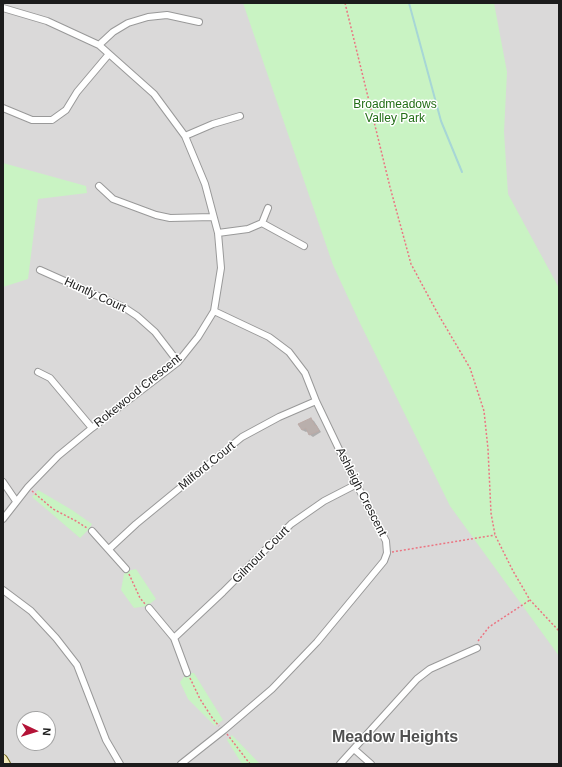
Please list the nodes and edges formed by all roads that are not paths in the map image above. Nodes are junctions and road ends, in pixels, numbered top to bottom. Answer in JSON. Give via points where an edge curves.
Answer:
{"nodes":[{"id":1,"x":3,"y":8,"type":"edge"},
{"id":2,"x":199,"y":22,"type":"dead end"},
{"id":3,"x":99,"y":45,"type":"junction"},
{"id":4,"x":109,"y":54,"type":"junction"},
{"id":5,"x":3,"y":108,"type":"edge"},
{"id":6,"x":240,"y":116,"type":"dead end"},
{"id":7,"x":185,"y":136,"type":"junction"},
{"id":8,"x":99,"y":186,"type":"dead end"},
{"id":9,"x":268,"y":208,"type":"dead end"},
{"id":10,"x":213,"y":217,"type":"junction"},
{"id":11,"x":262,"y":223,"type":"junction"},
{"id":12,"x":218,"y":233,"type":"junction"},
{"id":13,"x":304,"y":246,"type":"dead end"},
{"id":14,"x":40,"y":270,"type":"dead end"},
{"id":15,"x":214,"y":311,"type":"junction"},
{"id":16,"x":178,"y":362,"type":"junction"},
{"id":17,"x":38,"y":372,"type":"dead end"},
{"id":18,"x":316,"y":401,"type":"junction"},
{"id":19,"x":92,"y":428,"type":"junction"},
{"id":20,"x":3,"y":482,"type":"edge"},
{"id":21,"x":357,"y":484,"type":"junction"},
{"id":22,"x":16,"y":501,"type":"junction"},
{"id":23,"x":3,"y":518,"type":"edge"},
{"id":24,"x":92,"y":531,"type":"road end"},
{"id":25,"x":108,"y":549,"type":"junction"},
{"id":26,"x":126,"y":569,"type":"road end"},
{"id":27,"x":3,"y":590,"type":"edge"},
{"id":28,"x":149,"y":608,"type":"road end"},
{"id":29,"x":174,"y":638,"type":"junction"},
{"id":30,"x":482,"y":653,"type":"dead end"},
{"id":31,"x":187,"y":673,"type":"road end"},
{"id":32,"x":354,"y":749,"type":"junction"},
{"id":33,"x":3,"y":759,"type":"edge"},
{"id":34,"x":6,"y":764,"type":"edge"},
{"id":35,"x":120,"y":764,"type":"edge"},
{"id":36,"x":180,"y":764,"type":"edge"},
{"id":37,"x":340,"y":764,"type":"edge"},
{"id":38,"x":371,"y":764,"type":"edge"}],
"edges":[{"from":1,"to":3,"type":"street","name":"Rokewood Crescent","via":[[47,21]]},
{"from":2,"to":3,"type":"street","via":[[167,15],[148,17],[128,23]]},
{"from":3,"to":4,"type":"street","name":"Rokewood Crescent"},
{"from":4,"to":5,"type":"street","via":[[77,92],[66,110],[52,120],[32,120]]},
{"from":4,"to":7,"type":"street","name":"Rokewood Crescent","via":[[154,94]]},
{"from":6,"to":7,"type":"street"},
{"from":7,"to":10,"type":"street","name":"Rokewood Crescent","via":[[204,184]]},
{"from":8,"to":10,"type":"street","via":[[112,199],[156,216]]},
{"from":9,"to":11,"type":"street"},
{"from":10,"to":12,"type":"street","name":"Rokewood Crescent"},
{"from":11,"to":12,"type":"street","via":[[248,229]]},
{"from":11,"to":13,"type":"street"},
{"from":12,"to":15,"type":"street","name":"Rokewood Crescent","via":[[222,268]]},
{"from":14,"to":16,"type":"street","name":"Huntly Court","via":[[138,316],[155,332]]},
{"from":15,"to":16,"type":"street","name":"Rokewood Crescent"},
{"from":15,"to":18,"type":"street","name":"Ashleigh Crescent","via":[[269,337],[289,352],[305,373]]},
{"from":16,"to":19,"type":"street","name":"Rokewood Crescent"},
{"from":17,"to":19,"type":"street","via":[[50,378]]},
{"from":18,"to":21,"type":"street","name":"Ashleigh Crescent"},
{"from":18,"to":25,"type":"street","name":"Milford Court","via":[[242,437]]},
{"from":19,"to":22,"type":"street","name":"Rokewood Crescent","via":[[58,456]]},
{"from":20,"to":22,"type":"street"},
{"from":21,"to":29,"type":"street","name":"Gilmour Court","via":[[324,501],[291,524]]},
{"from":21,"to":36,"type":"street","name":"Ashleigh Crescent","via":[[386,541],[387,553],[384,561],[317,642],[272,688]]},
{"from":22,"to":23,"type":"street","name":"Rokewood Crescent"},
{"from":24,"to":25,"type":"street"},
{"from":25,"to":26,"type":"street"},
{"from":27,"to":35,"type":"street","via":[[31,611],[77,665],[106,740]]},
{"from":28,"to":29,"type":"street"},
{"from":29,"to":31,"type":"street"},
{"from":30,"to":32,"type":"street","via":[[477,645],[430,669],[417,679]]},
{"from":32,"to":37,"type":"street"},
{"from":32,"to":38,"type":"street"},
{"from":33,"to":34,"type":"street"}]}
